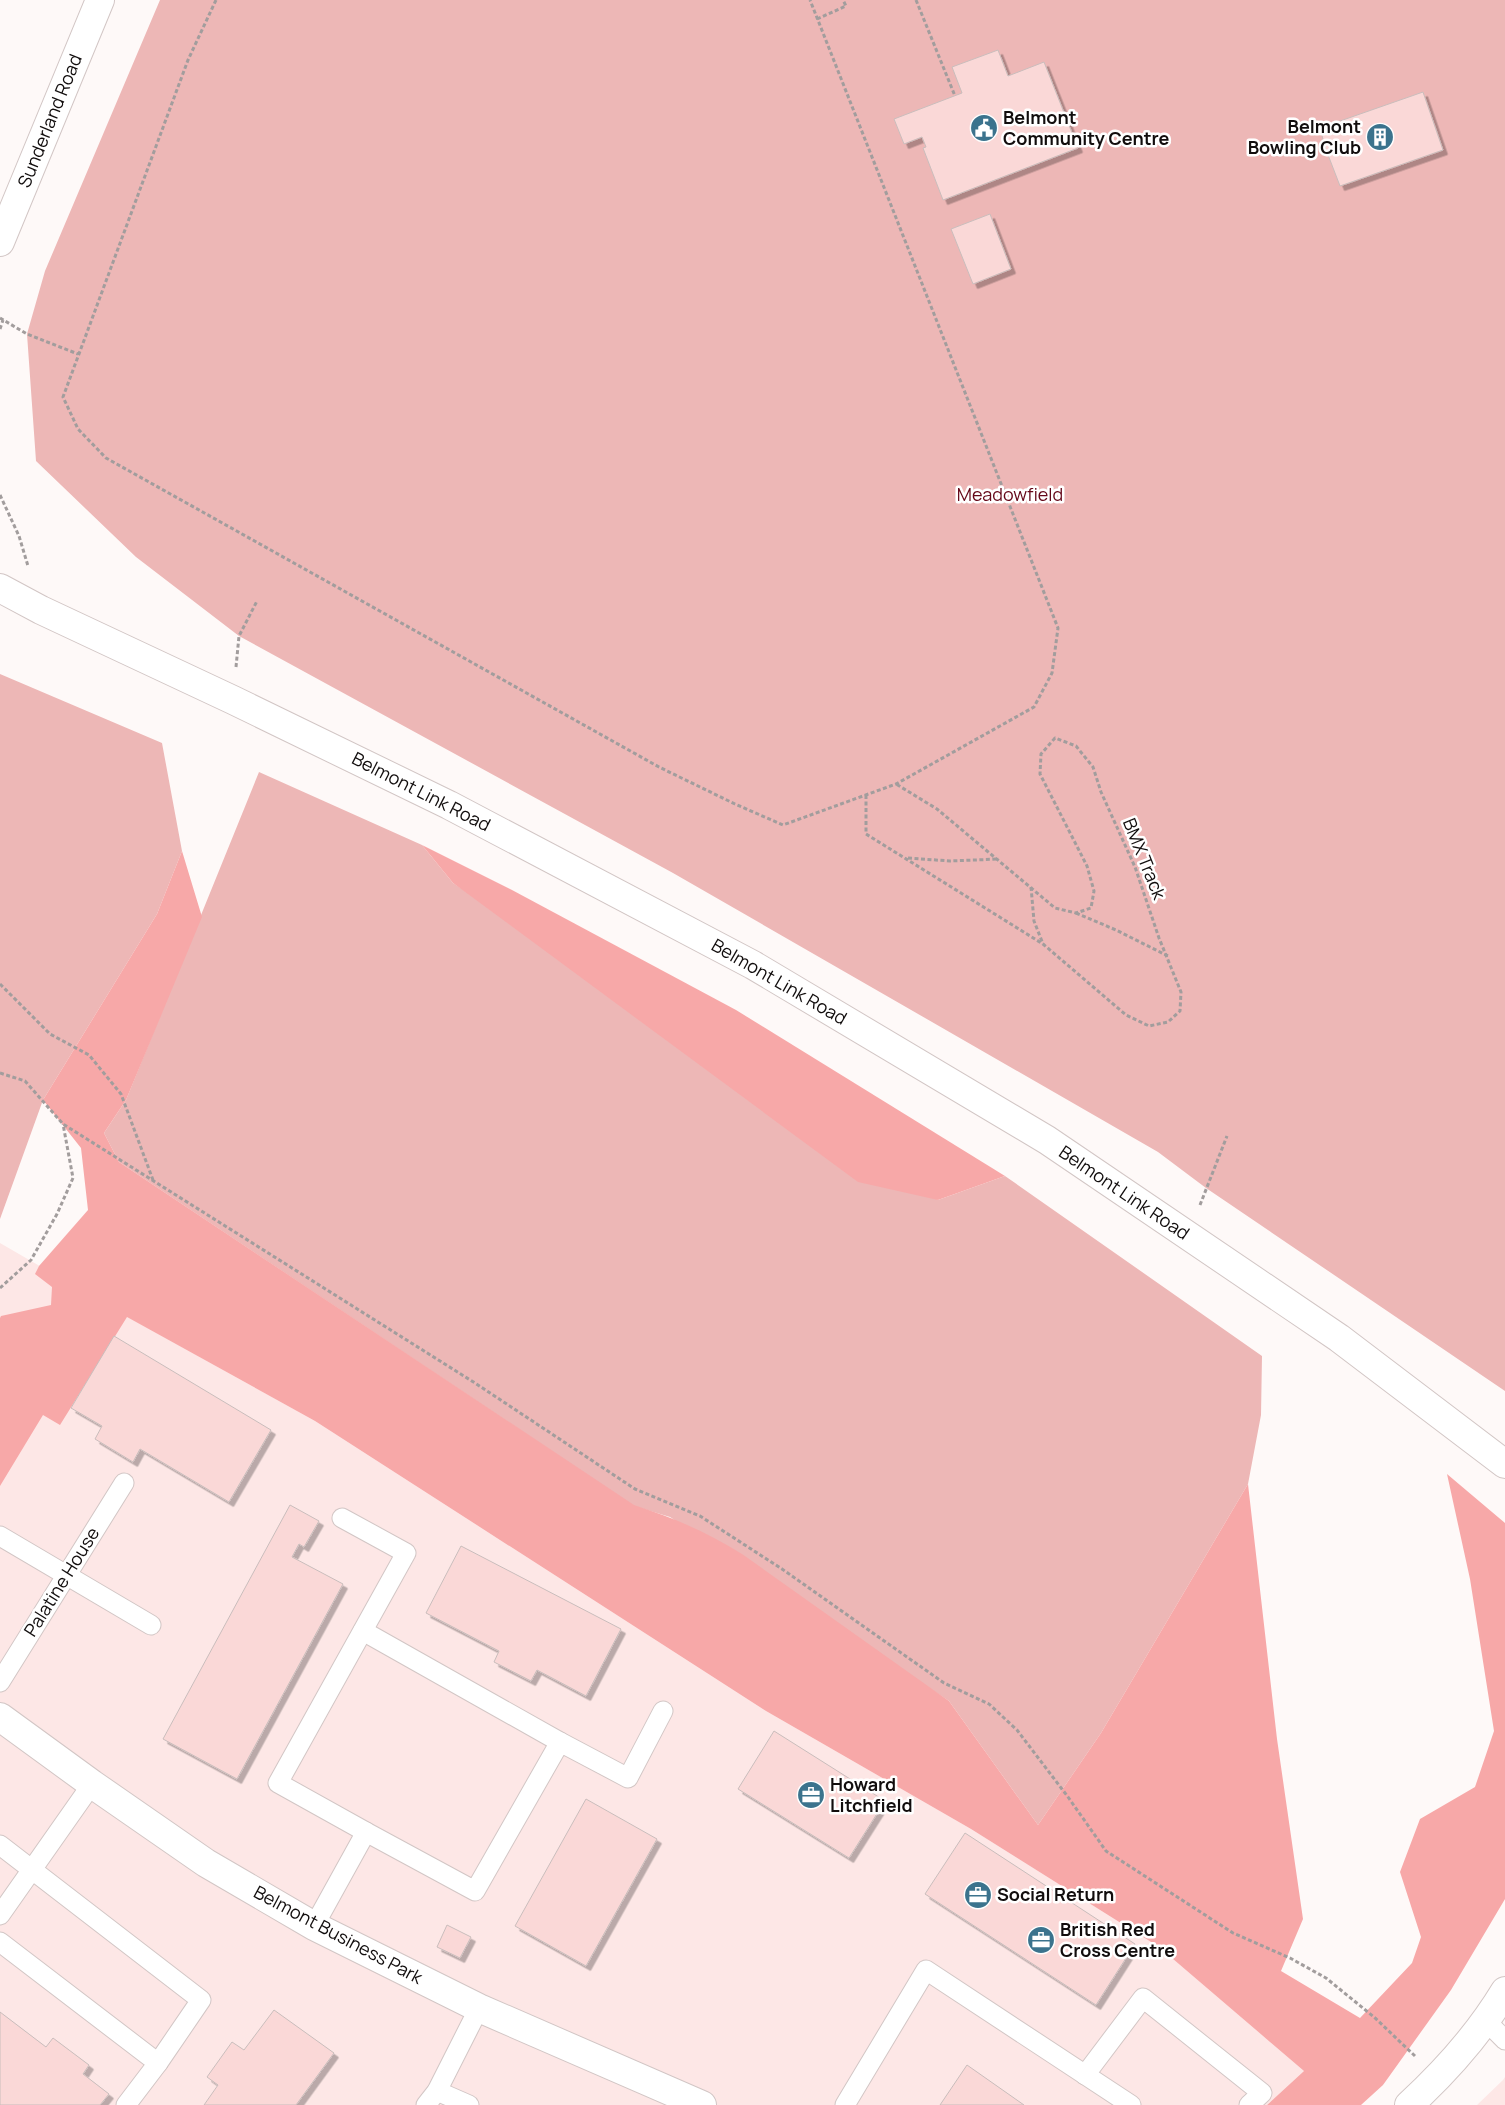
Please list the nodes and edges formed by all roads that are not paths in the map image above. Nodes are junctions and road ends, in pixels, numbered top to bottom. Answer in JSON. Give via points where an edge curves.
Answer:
{"nodes":[{"id":1,"x":100,"y":0,"type":"edge"},
{"id":2,"x":0,"y":242,"type":"edge"},
{"id":3,"x":0,"y":588,"type":"edge"},
{"id":4,"x":1505,"y":1464,"type":"edge"},
{"id":5,"x":124,"y":1483,"type":"dead end"},
{"id":6,"x":342,"y":1518,"type":"dead end"},
{"id":7,"x":0,"y":1536,"type":"edge"},
{"id":8,"x":67,"y":1576,"type":"junction"},
{"id":9,"x":151,"y":1625,"type":"dead end"},
{"id":10,"x":363,"y":1631,"type":"junction"},
{"id":11,"x":0,"y":1682,"type":"edge"},
{"id":12,"x":663,"y":1711,"type":"dead end"},
{"id":13,"x":0,"y":1717,"type":"edge"},
{"id":14,"x":560,"y":1742,"type":"junction"},
{"id":15,"x":92,"y":1784,"type":"junction"},
{"id":16,"x":366,"y":1832,"type":"junction"},
{"id":17,"x":0,"y":1844,"type":"edge"},
{"id":18,"x":32,"y":1870,"type":"junction"},
{"id":19,"x":0,"y":1915,"type":"edge"},
{"id":20,"x":314,"y":1926,"type":"junction"},
{"id":21,"x":0,"y":1942,"type":"edge"},
{"id":22,"x":1505,"y":1991,"type":"edge"},
{"id":23,"x":478,"y":2008,"type":"junction"},
{"id":24,"x":1496,"y":2030,"type":"edge"},
{"id":25,"x":158,"y":2063,"type":"junction"},
{"id":26,"x":1085,"y":2075,"type":"junction"},
{"id":27,"x":432,"y":2098,"type":"edge"},
{"id":28,"x":126,"y":2105,"type":"edge"},
{"id":29,"x":469,"y":2105,"type":"edge"},
{"id":30,"x":702,"y":2105,"type":"edge"},
{"id":31,"x":845,"y":2105,"type":"edge"},
{"id":32,"x":1131,"y":2105,"type":"edge"},
{"id":33,"x":1249,"y":2105,"type":"edge"},
{"id":34,"x":1409,"y":2105,"type":"edge"}],
"edges":[{"from":1,"to":2,"type":"street","name":"Sunderland Road"},
{"from":3,"to":4,"type":"street","name":"Belmont Link Road","via":[[449,805],[753,965],[1047,1140],[1339,1338]]},
{"from":5,"to":8,"type":"lane","name":"Palatine House"},
{"from":6,"to":10,"type":"lane","via":[[406,1553]]},
{"from":7,"to":8,"type":"lane"},
{"from":8,"to":9,"type":"lane"},
{"from":8,"to":11,"type":"lane","name":"Palatine House"},
{"from":10,"to":14,"type":"lane"},
{"from":10,"to":16,"type":"lane","via":[[278,1783]]},
{"from":12,"to":14,"type":"lane","via":[[628,1778]]},
{"from":13,"to":15,"type":"street","name":"Belmont Business Park"},
{"from":14,"to":16,"type":"lane","via":[[475,1891]]},
{"from":15,"to":18,"type":"lane"},
{"from":15,"to":20,"type":"street","name":"Belmont Business Park","via":[[206,1862]]},
{"from":16,"to":20,"type":"lane"},
{"from":17,"to":18,"type":"lane"},
{"from":18,"to":19,"type":"lane"},
{"from":18,"to":25,"type":"lane","via":[[200,2000]]},
{"from":20,"to":23,"type":"street","name":"Belmont Business Park"},
{"from":21,"to":25,"type":"lane"},
{"from":22,"to":24,"type":"street"},
{"from":23,"to":27,"type":"lane"},
{"from":23,"to":30,"type":"street","name":"Belmont Business Park"},
{"from":24,"to":34,"type":"street"},
{"from":25,"to":28,"type":"lane"},
{"from":26,"to":31,"type":"lane","via":[[926,1970]]},
{"from":26,"to":32,"type":"lane"},
{"from":26,"to":33,"type":"lane","via":[[1143,1998],[1262,2093]]},
{"from":27,"to":29,"type":"lane"}]}
